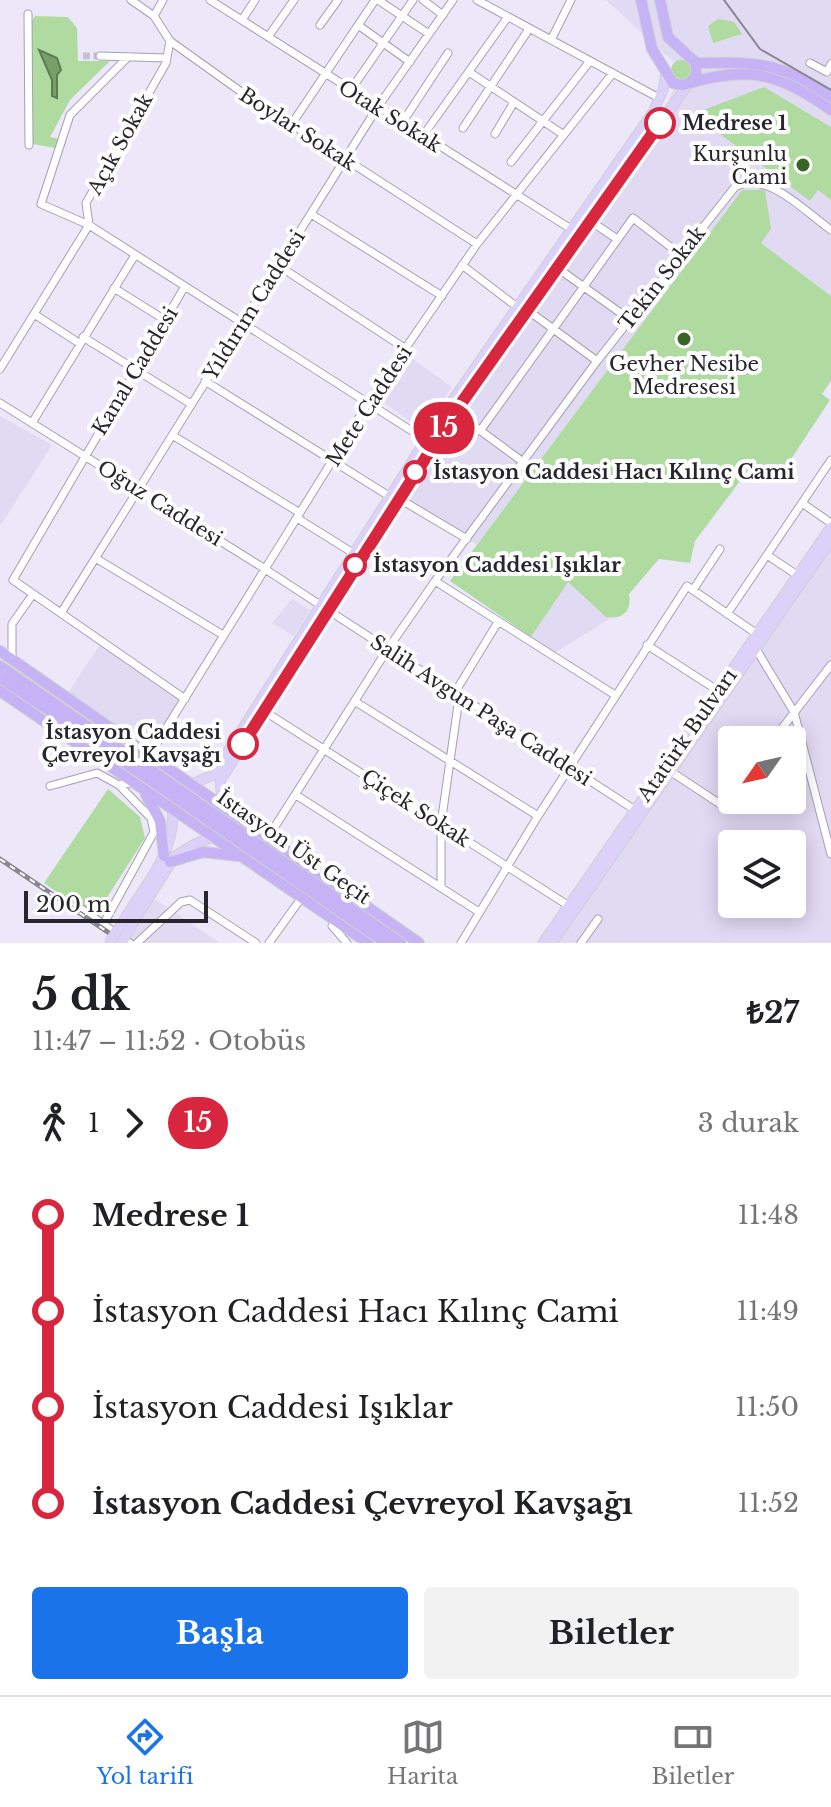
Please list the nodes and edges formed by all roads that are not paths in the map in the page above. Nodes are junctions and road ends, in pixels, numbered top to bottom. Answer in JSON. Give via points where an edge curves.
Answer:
{"nodes":[{"id":1,"x":131,"y":0,"type":"edge"},
{"id":2,"x":163,"y":0,"type":"edge"},
{"id":3,"x":210,"y":0,"type":"edge"},
{"id":4,"x":255,"y":0,"type":"edge"},
{"id":5,"x":294,"y":0,"type":"edge"},
{"id":6,"x":338,"y":0,"type":"edge"},
{"id":7,"x":413,"y":0,"type":"edge"},
{"id":8,"x":423,"y":0,"type":"edge"},
{"id":9,"x":453,"y":0,"type":"edge"},
{"id":10,"x":477,"y":0,"type":"edge"},
{"id":11,"x":487,"y":0,"type":"edge"},
{"id":12,"x":571,"y":0,"type":"edge"},
{"id":13,"x":641,"y":0,"type":"edge"},
{"id":14,"x":660,"y":0,"type":"edge"},
{"id":15,"x":373,"y":1,"type":"edge"},
{"id":16,"x":494,"y":12,"type":"junction"},
{"id":17,"x":28,"y":14,"type":"dead end"},
{"id":18,"x":443,"y":15,"type":"junction"},
{"id":19,"x":154,"y":16,"type":"junction"},
{"id":20,"x":402,"y":16,"type":"junction"},
{"id":21,"x":507,"y":18,"type":"junction"},
{"id":22,"x":242,"y":20,"type":"junction"},
{"id":23,"x":320,"y":25,"type":"dead end"},
{"id":24,"x":358,"y":25,"type":"junction"},
{"id":25,"x":529,"y":29,"type":"junction"},
{"id":26,"x":429,"y":34,"type":"junction"},
{"id":27,"x":268,"y":37,"type":"junction"},
{"id":28,"x":551,"y":40,"type":"junction"},
{"id":29,"x":170,"y":41,"type":"junction"},
{"id":30,"x":384,"y":43,"type":"junction"},
{"id":31,"x":448,"y":53,"type":"dead end"},
{"id":32,"x":683,"y":54,"type":"junction"},
{"id":33,"x":100,"y":56,"type":"tunnel mouth"},
{"id":34,"x":128,"y":57,"type":"junction"},
{"id":35,"x":167,"y":58,"type":"junction"},
{"id":36,"x":590,"y":61,"type":"junction"},
{"id":37,"x":410,"y":62,"type":"junction"},
{"id":38,"x":696,"y":63,"type":"junction"},
{"id":39,"x":810,"y":63,"type":"dead end"},
{"id":40,"x":831,"y":64,"type":"edge"},
{"id":41,"x":469,"y":72,"type":"junction"},
{"id":42,"x":666,"y":72,"type":"junction"},
{"id":43,"x":613,"y":73,"type":"junction"},
{"id":44,"x":324,"y":74,"type":"junction"},
{"id":45,"x":689,"y":83,"type":"junction"},
{"id":46,"x":491,"y":87,"type":"junction"},
{"id":47,"x":350,"y":91,"type":"junction"},
{"id":48,"x":831,"y":97,"type":"edge"},
{"id":49,"x":659,"y":98,"type":"junction"},
{"id":50,"x":514,"y":102,"type":"junction"},
{"id":51,"x":377,"y":108,"type":"junction"},
{"id":52,"x":831,"y":110,"type":"edge"},
{"id":53,"x":543,"y":121,"type":"junction"},
{"id":54,"x":402,"y":123,"type":"junction"},
{"id":55,"x":291,"y":125,"type":"junction"},
{"id":56,"x":463,"y":128,"type":"dead end"},
{"id":57,"x":495,"y":134,"type":"dead end"},
{"id":58,"x":564,"y":135,"type":"junction"},
{"id":59,"x":422,"y":137,"type":"junction"},
{"id":60,"x":29,"y":145,"type":"dead end"},
{"id":61,"x":344,"y":160,"type":"junction"},
{"id":62,"x":511,"y":162,"type":"dead end"},
{"id":63,"x":515,"y":195,"type":"junction"},
{"id":64,"x":311,"y":214,"type":"junction"},
{"id":65,"x":831,"y":216,"type":"edge"},
{"id":66,"x":589,"y":220,"type":"junction"},
{"id":67,"x":89,"y":225,"type":"junction"},
{"id":68,"x":827,"y":228,"type":"edge"},
{"id":69,"x":571,"y":229,"type":"junction"},
{"id":70,"x":617,"y":239,"type":"junction"},
{"id":71,"x":477,"y":244,"type":"junction"},
{"id":72,"x":135,"y":255,"type":"junction"},
{"id":73,"x":681,"y":255,"type":"junction"},
{"id":74,"x":462,"y":265,"type":"junction"},
{"id":75,"x":279,"y":266,"type":"junction"},
{"id":76,"x":556,"y":266,"type":"junction"},
{"id":77,"x":582,"y":285,"type":"junction"},
{"id":78,"x":185,"y":286,"type":"junction"},
{"id":79,"x":114,"y":288,"type":"junction"},
{"id":80,"x":442,"y":296,"type":"junction"},
{"id":81,"x":521,"y":308,"type":"junction"},
{"id":82,"x":34,"y":314,"type":"junction"},
{"id":83,"x":629,"y":319,"type":"junction"},
{"id":84,"x":165,"y":320,"type":"junction"},
{"id":85,"x":241,"y":322,"type":"junction"},
{"id":86,"x":555,"y":330,"type":"junction"},
{"id":87,"x":81,"y":340,"type":"junction"},
{"id":88,"x":406,"y":349,"type":"junction"},
{"id":89,"x":597,"y":361,"type":"junction"},
{"id":90,"x":0,"y":369,"type":"edge"},
{"id":91,"x":136,"y":369,"type":"junction"},
{"id":92,"x":205,"y":381,"type":"junction"},
{"id":93,"x":0,"y":403,"type":"edge"},
{"id":94,"x":368,"y":403,"type":"junction"},
{"id":95,"x":191,"y":404,"type":"junction"},
{"id":96,"x":0,"y":410,"type":"edge"},
{"id":97,"x":11,"y":410,"type":"junction"},
{"id":98,"x":455,"y":412,"type":"junction"},
{"id":99,"x":32,"y":423,"type":"junction"},
{"id":100,"x":480,"y":431,"type":"junction"},
{"id":101,"x":172,"y":435,"type":"junction"},
{"id":102,"x":426,"y":440,"type":"junction"},
{"id":103,"x":85,"y":456,"type":"junction"},
{"id":104,"x":831,"y":460,"type":"edge"},
{"id":105,"x":333,"y":461,"type":"junction"},
{"id":106,"x":523,"y":462,"type":"junction"},
{"id":107,"x":138,"y":490,"type":"junction"},
{"id":108,"x":393,"y":497,"type":"junction"},
{"id":109,"x":802,"y":503,"type":"junction"},
{"id":110,"x":299,"y":516,"type":"junction"},
{"id":111,"x":831,"y":525,"type":"edge"},
{"id":112,"x":467,"y":539,"type":"junction"},
{"id":113,"x":831,"y":540,"type":"edge"},
{"id":114,"x":720,"y":549,"type":"dead end"},
{"id":115,"x":353,"y":553,"type":"junction"},
{"id":116,"x":767,"y":555,"type":"junction"},
{"id":117,"x":97,"y":559,"type":"junction"},
{"id":118,"x":265,"y":569,"type":"junction"},
{"id":119,"x":797,"y":575,"type":"junction"},
{"id":120,"x":435,"y":581,"type":"junction"},
{"id":121,"x":690,"y":588,"type":"junction"},
{"id":122,"x":33,"y":594,"type":"junction"},
{"id":123,"x":323,"y":608,"type":"junction"},
{"id":124,"x":61,"y":613,"type":"junction"},
{"id":125,"x":727,"y":614,"type":"junction"},
{"id":126,"x":498,"y":622,"type":"junction"},
{"id":127,"x":757,"y":634,"type":"junction"},
{"id":128,"x":223,"y":635,"type":"junction"},
{"id":129,"x":647,"y":645,"type":"junction"},
{"id":130,"x":756,"y":649,"type":"junction"},
{"id":131,"x":387,"y":650,"type":"junction"},
{"id":132,"x":0,"y":651,"type":"edge"},
{"id":133,"x":12,"y":660,"type":"junction"},
{"id":134,"x":831,"y":665,"type":"edge"},
{"id":135,"x":0,"y":666,"type":"edge"},
{"id":136,"x":0,"y":678,"type":"edge"},
{"id":137,"x":717,"y":690,"type":"junction"},
{"id":138,"x":0,"y":691,"type":"edge"},
{"id":139,"x":615,"y":695,"type":"junction"},
{"id":140,"x":457,"y":696,"type":"junction"},
{"id":141,"x":185,"y":699,"type":"junction"},
{"id":142,"x":356,"y":702,"type":"junction"},
{"id":143,"x":46,"y":703,"type":"junction"},
{"id":144,"x":264,"y":711,"type":"junction"},
{"id":145,"x":794,"y":712,"type":"junction"},
{"id":146,"x":784,"y":726,"type":"edge"},
{"id":147,"x":325,"y":750,"type":"junction"},
{"id":148,"x":149,"y":756,"type":"junction"},
{"id":149,"x":448,"y":760,"type":"junction"},
{"id":150,"x":570,"y":766,"type":"junction"},
{"id":151,"x":670,"y":771,"type":"junction"},
{"id":152,"x":134,"y":782,"type":"junction"},
{"id":153,"x":119,"y":785,"type":"junction"},
{"id":154,"x":190,"y":785,"type":"junction"},
{"id":155,"x":50,"y":786,"type":"dead end"},
{"id":156,"x":296,"y":795,"type":"junction"},
{"id":157,"x":718,"y":803,"type":"edge"},
{"id":158,"x":223,"y":807,"type":"junction"},
{"id":159,"x":173,"y":810,"type":"junction"},
{"id":160,"x":635,"y":810,"type":"junction"},
{"id":161,"x":538,"y":816,"type":"junction"},
{"id":162,"x":827,"y":821,"type":"edge"},
{"id":163,"x":441,"y":824,"type":"junction"},
{"id":164,"x":216,"y":838,"type":"junction"},
{"id":165,"x":267,"y":839,"type":"junction"},
{"id":166,"x":831,"y":854,"type":"edge"},
{"id":167,"x":167,"y":859,"type":"junction"},
{"id":168,"x":252,"y":863,"type":"junction"},
{"id":169,"x":507,"y":866,"type":"junction"},
{"id":170,"x":441,"y":886,"type":"junction"},
{"id":171,"x":302,"y":897,"type":"junction"},
{"id":172,"x":569,"y":906,"type":"junction"},
{"id":173,"x":80,"y":908,"type":"dead end"},
{"id":174,"x":479,"y":912,"type":"junction"},
{"id":175,"x":598,"y":919,"type":"dead end"},
{"id":176,"x":128,"y":922,"type":"junction"},
{"id":177,"x":103,"y":925,"type":"junction"},
{"id":178,"x":332,"y":926,"type":"dead end"},
{"id":179,"x":109,"y":943,"type":"edge"},
{"id":180,"x":121,"y":943,"type":"edge"},
{"id":181,"x":130,"y":943,"type":"edge"},
{"id":182,"x":137,"y":943,"type":"edge"},
{"id":183,"x":256,"y":943,"type":"edge"},
{"id":184,"x":269,"y":943,"type":"edge"},
{"id":185,"x":347,"y":943,"type":"edge"},
{"id":186,"x":368,"y":943,"type":"edge"},
{"id":187,"x":386,"y":943,"type":"edge"},
{"id":188,"x":401,"y":943,"type":"edge"},
{"id":189,"x":419,"y":943,"type":"edge"},
{"id":190,"x":461,"y":943,"type":"edge"},
{"id":191,"x":543,"y":943,"type":"edge"},
{"id":192,"x":552,"y":943,"type":"edge"},
{"id":193,"x":581,"y":943,"type":"edge"}],
"edges":[{"from":1,"to":19,"type":"street","name":"Boylar Sokak"},
{"from":2,"to":19,"type":"street"},
{"from":3,"to":22,"type":"street","name":"Otak Sokak"},
{"from":4,"to":22,"type":"street"},
{"from":5,"to":27,"type":"street"},
{"from":6,"to":23,"type":"street"},
{"from":7,"to":20,"type":"street"},
{"from":8,"to":18,"type":"street"},
{"from":9,"to":18,"type":"street","name":"Yıldırım Caddesi"},
{"from":10,"to":16,"type":"street"},
{"from":11,"to":16,"type":"street"},
{"from":12,"to":28,"type":"street"},
{"from":13,"to":42,"type":"highway","via":[[652,49]]},
{"from":14,"to":32,"type":"highway","via":[[668,37]]},
{"from":15,"to":20,"type":"street"},
{"from":15,"to":24,"type":"street"},
{"from":16,"to":21,"type":"street"},
{"from":17,"to":60,"type":"street"},
{"from":18,"to":26,"type":"street","name":"Yıldırım Caddesi"},
{"from":19,"to":29,"type":"street","name":"Boylar Sokak"},
{"from":20,"to":26,"type":"street"},
{"from":20,"to":30,"type":"street"},
{"from":21,"to":25,"type":"street"},
{"from":21,"to":41,"type":"street"},
{"from":22,"to":27,"type":"street","name":"Otak Sokak"},
{"from":24,"to":30,"type":"street"},
{"from":24,"to":44,"type":"street"},
{"from":25,"to":28,"type":"street"},
{"from":25,"to":46,"type":"street"},
{"from":26,"to":37,"type":"street","name":"Yıldırım Caddesi"},
{"from":27,"to":44,"type":"street","name":"Otak Sokak"},
{"from":28,"to":36,"type":"street"},
{"from":29,"to":35,"type":"street","name":"Açık Sokak"},
{"from":29,"to":55,"type":"street","name":"Boylar Sokak"},
{"from":30,"to":37,"type":"street"},
{"from":30,"to":47,"type":"street"},
{"from":31,"to":54,"type":"street"},
{"from":32,"to":38,"type":"highway"},
{"from":32,"to":42,"type":"highway","via":[[670,58]]},
{"from":33,"to":34,"type":"street"},
{"from":34,"to":35,"type":"street"},
{"from":34,"to":67,"type":"street","via":[[70,115],[41,204]]},
{"from":35,"to":67,"type":"street","name":"Açık Sokak","via":[[86,203]]},
{"from":36,"to":43,"type":"street"},
{"from":36,"to":53,"type":"street"},
{"from":37,"to":51,"type":"street","name":"Yıldırım Caddesi"},
{"from":38,"to":45,"type":"highway","via":[[696,76]]},
{"from":38,"to":48,"type":"highway","via":[[756,62],[783,69]]},
{"from":39,"to":40,"type":"street","via":[[827,72]]},
{"from":41,"to":46,"type":"street"},
{"from":41,"to":59,"type":"street"},
{"from":42,"to":45,"type":"highway","via":[[673,83]]},
{"from":42,"to":49,"type":"main road"},
{"from":43,"to":49,"type":"street"},
{"from":43,"to":58,"type":"street","name":"Mete Caddesi"},
{"from":44,"to":47,"type":"street","name":"Otak Sokak"},
{"from":44,"to":55,"type":"street"},
{"from":45,"to":52,"type":"highway","via":[[754,72]]},
{"from":45,"to":66,"type":"main road"},
{"from":46,"to":50,"type":"street"},
{"from":46,"to":56,"type":"street"},
{"from":47,"to":51,"type":"street","name":"Otak Sokak"},
{"from":49,"to":69,"type":"main road"},
{"from":50,"to":53,"type":"street"},
{"from":50,"to":57,"type":"street"},
{"from":51,"to":54,"type":"street","name":"Otak Sokak"},
{"from":51,"to":61,"type":"street","name":"Yıldırım Caddesi"},
{"from":53,"to":58,"type":"street"},
{"from":53,"to":62,"type":"street"},
{"from":54,"to":59,"type":"street","name":"Otak Sokak"},
{"from":55,"to":61,"type":"street","name":"Boylar Sokak"},
{"from":58,"to":63,"type":"street","name":"Mete Caddesi"},
{"from":59,"to":63,"type":"street","name":"Otak Sokak"},
{"from":61,"to":64,"type":"street","name":"Yıldırım Caddesi"},
{"from":61,"to":71,"type":"street","name":"Boylar Sokak"},
{"from":63,"to":69,"type":"street","name":"Otak Sokak"},
{"from":63,"to":71,"type":"street","name":"Mete Caddesi"},
{"from":64,"to":75,"type":"street","name":"Yıldırım Caddesi"},
{"from":64,"to":80,"type":"street"},
{"from":65,"to":68,"type":"street"},
{"from":66,"to":70,"type":"street"},
{"from":66,"to":76,"type":"main road"},
{"from":67,"to":72,"type":"street"},
{"from":67,"to":82,"type":"street","name":"Açık Sokak"},
{"from":68,"to":73,"type":"street","name":"Tekin Sokak","via":[[770,187],[751,182],[735,187]]},
{"from":69,"to":81,"type":"main road"},
{"from":70,"to":73,"type":"street","via":[[633,218]]},
{"from":70,"to":77,"type":"street"},
{"from":71,"to":74,"type":"street","name":"Mete Caddesi"},
{"from":72,"to":78,"type":"street"},
{"from":72,"to":79,"type":"street"},
{"from":73,"to":83,"type":"street","name":"Tekin Sokak"},
{"from":74,"to":80,"type":"street","name":"Mete Caddesi"},
{"from":74,"to":81,"type":"street"},
{"from":75,"to":85,"type":"street","name":"Yıldırım Caddesi"},
{"from":75,"to":88,"type":"street"},
{"from":76,"to":77,"type":"street"},
{"from":76,"to":81,"type":"main road"},
{"from":77,"to":83,"type":"street"},
{"from":77,"to":86,"type":"street"},
{"from":78,"to":84,"type":"street","name":"Kanal Caddesi"},
{"from":78,"to":85,"type":"street"},
{"from":79,"to":84,"type":"street"},
{"from":79,"to":87,"type":"street"},
{"from":80,"to":88,"type":"street","name":"Mete Caddesi"},
{"from":81,"to":86,"type":"street"},
{"from":81,"to":98,"type":"main road"},
{"from":81,"to":102,"type":"main road"},
{"from":82,"to":87,"type":"street"},
{"from":82,"to":90,"type":"street","name":"Açık Sokak"},
{"from":83,"to":89,"type":"street","name":"Tekin Sokak"},
{"from":84,"to":91,"type":"street","name":"Kanal Caddesi"},
{"from":85,"to":92,"type":"street","name":"Yıldırım Caddesi"},
{"from":85,"to":94,"type":"street"},
{"from":86,"to":89,"type":"street"},
{"from":86,"to":100,"type":"street"},
{"from":87,"to":91,"type":"street"},
{"from":87,"to":99,"type":"street"},
{"from":88,"to":94,"type":"street","name":"Mete Caddesi"},
{"from":89,"to":106,"type":"street","name":"Tekin Sokak"},
{"from":91,"to":95,"type":"street"},
{"from":91,"to":103,"type":"street","name":"Kanal Caddesi"},
{"from":92,"to":95,"type":"street","name":"Yıldırım Caddesi"},
{"from":92,"to":105,"type":"street"},
{"from":93,"to":97,"type":"street","name":"Oğuz Caddesi"},
{"from":94,"to":102,"type":"street"},
{"from":94,"to":105,"type":"street","name":"Mete Caddesi"},
{"from":95,"to":101,"type":"street","name":"Yıldırım Caddesi"},
{"from":96,"to":97,"type":"street"},
{"from":97,"to":99,"type":"street","name":"Oğuz Caddesi"},
{"from":98,"to":100,"type":"street"},
{"from":98,"to":108,"type":"main road"},
{"from":99,"to":103,"type":"street","name":"Oğuz Caddesi"},
{"from":100,"to":106,"type":"street"},
{"from":101,"to":107,"type":"street","name":"Yıldırım Caddesi"},
{"from":101,"to":110,"type":"street"},
{"from":102,"to":108,"type":"main road"},
{"from":103,"to":107,"type":"street","name":"Oğuz Caddesi"},
{"from":103,"to":122,"type":"street","name":"Kanal Caddesi","via":[[13,580]]},
{"from":104,"to":109,"type":"street"},
{"from":105,"to":108,"type":"street"},
{"from":105,"to":110,"type":"street","name":"Mete Caddesi"},
{"from":106,"to":112,"type":"street","name":"Tekin Sokak"},
{"from":107,"to":117,"type":"street","name":"Yıldırım Caddesi"},
{"from":107,"to":118,"type":"street","name":"Oğuz Caddesi"},
{"from":108,"to":112,"type":"street"},
{"from":108,"to":115,"type":"main road"},
{"from":108,"to":123,"type":"main road"},
{"from":109,"to":111,"type":"street"},
{"from":109,"to":116,"type":"street"},
{"from":110,"to":115,"type":"street"},
{"from":110,"to":118,"type":"street","name":"Mete Caddesi"},
{"from":111,"to":119,"type":"main road","name":"Atatürk Bulvarı"},
{"from":112,"to":120,"type":"street","name":"Tekin Sokak"},
{"from":113,"to":130,"type":"main road","name":"Atatürk Bulvarı"},
{"from":114,"to":121,"type":"street"},
{"from":115,"to":123,"type":"main road"},
{"from":116,"to":119,"type":"street"},
{"from":116,"to":125,"type":"street"},
{"from":117,"to":124,"type":"street","name":"Yıldırım Caddesi"},
{"from":117,"to":128,"type":"street"},
{"from":118,"to":123,"type":"street","name":"Oğuz Caddesi"},
{"from":118,"to":128,"type":"street","name":"Mete Caddesi"},
{"from":119,"to":127,"type":"main road","name":"Atatürk Bulvarı"},
{"from":120,"to":126,"type":"street"},
{"from":120,"to":131,"type":"street","name":"Tekin Sokak"},
{"from":121,"to":125,"type":"street"},
{"from":121,"to":129,"type":"street"},
{"from":122,"to":124,"type":"street"},
{"from":122,"to":133,"type":"street","via":[[12,624]]},
{"from":123,"to":131,"type":"street","name":"Salih Avgun Paşa Caddesi"},
{"from":123,"to":144,"type":"main road"},
{"from":123,"to":154,"type":"main road","via":[[213,775]]},
{"from":124,"to":141,"type":"street"},
{"from":125,"to":127,"type":"street"},
{"from":126,"to":139,"type":"street"},
{"from":126,"to":140,"type":"street"},
{"from":127,"to":137,"type":"main road","name":"Atatürk Bulvarı"},
{"from":128,"to":141,"type":"street","name":"Mete Caddesi"},
{"from":129,"to":137,"type":"street"},
{"from":129,"to":139,"type":"street"},
{"from":130,"to":145,"type":"street"},
{"from":130,"to":151,"type":"main road","name":"Atatürk Bulvarı"},
{"from":131,"to":140,"type":"street","name":"Salih Avgun Paşa Caddesi"},
{"from":131,"to":142,"type":"street","name":"Tekin Sokak"},
{"from":132,"to":133,"type":"highway"},
{"from":133,"to":148,"type":"highway"},
{"from":134,"to":145,"type":"street"},
{"from":135,"to":143,"type":"highway"},
{"from":136,"to":143,"type":"highway"},
{"from":137,"to":160,"type":"main road","name":"Atatürk Bulvarı"},
{"from":138,"to":152,"type":"highway"},
{"from":139,"to":150,"type":"street"},
{"from":140,"to":149,"type":"street"},
{"from":140,"to":150,"type":"street","name":"Salih Avgun Paşa Caddesi"},
{"from":141,"to":148,"type":"street","name":"Mete Caddesi"},
{"from":142,"to":147,"type":"street","name":"Tekin Sokak"},
{"from":142,"to":149,"type":"street"},
{"from":143,"to":187,"type":"highway","name":"İstasyon Üst Geçit","bridge":true},
{"from":143,"to":188,"type":"highway","name":"İstasyon Üst Geçit","bridge":true},
{"from":144,"to":147,"type":"street","name":"Çiçek Sokak"},
{"from":144,"to":158,"type":"main road","via":[[220,781]]},
{"from":145,"to":146,"type":"street"},
{"from":145,"to":162,"type":"street"},
{"from":147,"to":156,"type":"street","name":"Tekin Sokak"},
{"from":147,"to":163,"type":"street","name":"Çiçek Sokak"},
{"from":148,"to":154,"type":"highway"},
{"from":149,"to":161,"type":"street"},
{"from":149,"to":163,"type":"street"},
{"from":150,"to":160,"type":"street","name":"Salih Avgun Paşa Caddesi"},
{"from":150,"to":161,"type":"street"},
{"from":151,"to":157,"type":"street"},
{"from":151,"to":192,"type":"main road","name":"Atatürk Bulvarı"},
{"from":152,"to":153,"type":"street"},
{"from":152,"to":159,"type":"highway"},
{"from":152,"to":167,"type":"highway","via":[[157,814]]},
{"from":153,"to":155,"type":"street","via":[[97,773]]},
{"from":153,"to":177,"type":"street","via":[[151,818],[154,836]]},
{"from":154,"to":158,"type":"highway"},
{"from":154,"to":159,"type":"main road","via":[[176,793]]},
{"from":156,"to":165,"type":"street","name":"Tekin Sokak"},
{"from":156,"to":170,"type":"street"},
{"from":158,"to":164,"type":"main road","via":[[225,822]]},
{"from":158,"to":165,"type":"highway"},
{"from":159,"to":164,"type":"highway"},
{"from":159,"to":167,"type":"main road"},
{"from":160,"to":172,"type":"main road","name":"Atatürk Bulvarı"},
{"from":161,"to":169,"type":"street"},
{"from":162,"to":166,"type":"street"},
{"from":163,"to":169,"type":"street","name":"Çiçek Sokak"},
{"from":163,"to":170,"type":"street"},
{"from":164,"to":167,"type":"main road"},
{"from":164,"to":168,"type":"highway"},
{"from":165,"to":189,"type":"highway"},
{"from":167,"to":168,"type":"highway","via":[[211,851]]},
{"from":167,"to":176,"type":"main road"},
{"from":168,"to":171,"type":"highway"},
{"from":169,"to":172,"type":"street","name":"Çiçek Sokak"},
{"from":169,"to":174,"type":"street"},
{"from":170,"to":174,"type":"street"},
{"from":171,"to":184,"type":"street"},
{"from":171,"to":186,"type":"highway"},
{"from":172,"to":191,"type":"main road","name":"Atatürk Bulvarı"},
{"from":173,"to":177,"type":"street"},
{"from":174,"to":190,"type":"street"},
{"from":175,"to":193,"type":"street"},
{"from":176,"to":179,"type":"main road","bridge":true},
{"from":176,"to":180,"type":"main road","bridge":true},
{"from":177,"to":181,"type":"street"},
{"from":178,"to":185,"type":"street"},
{"from":182,"to":183,"type":"street","via":[[181,902],[190,900]]}]}
